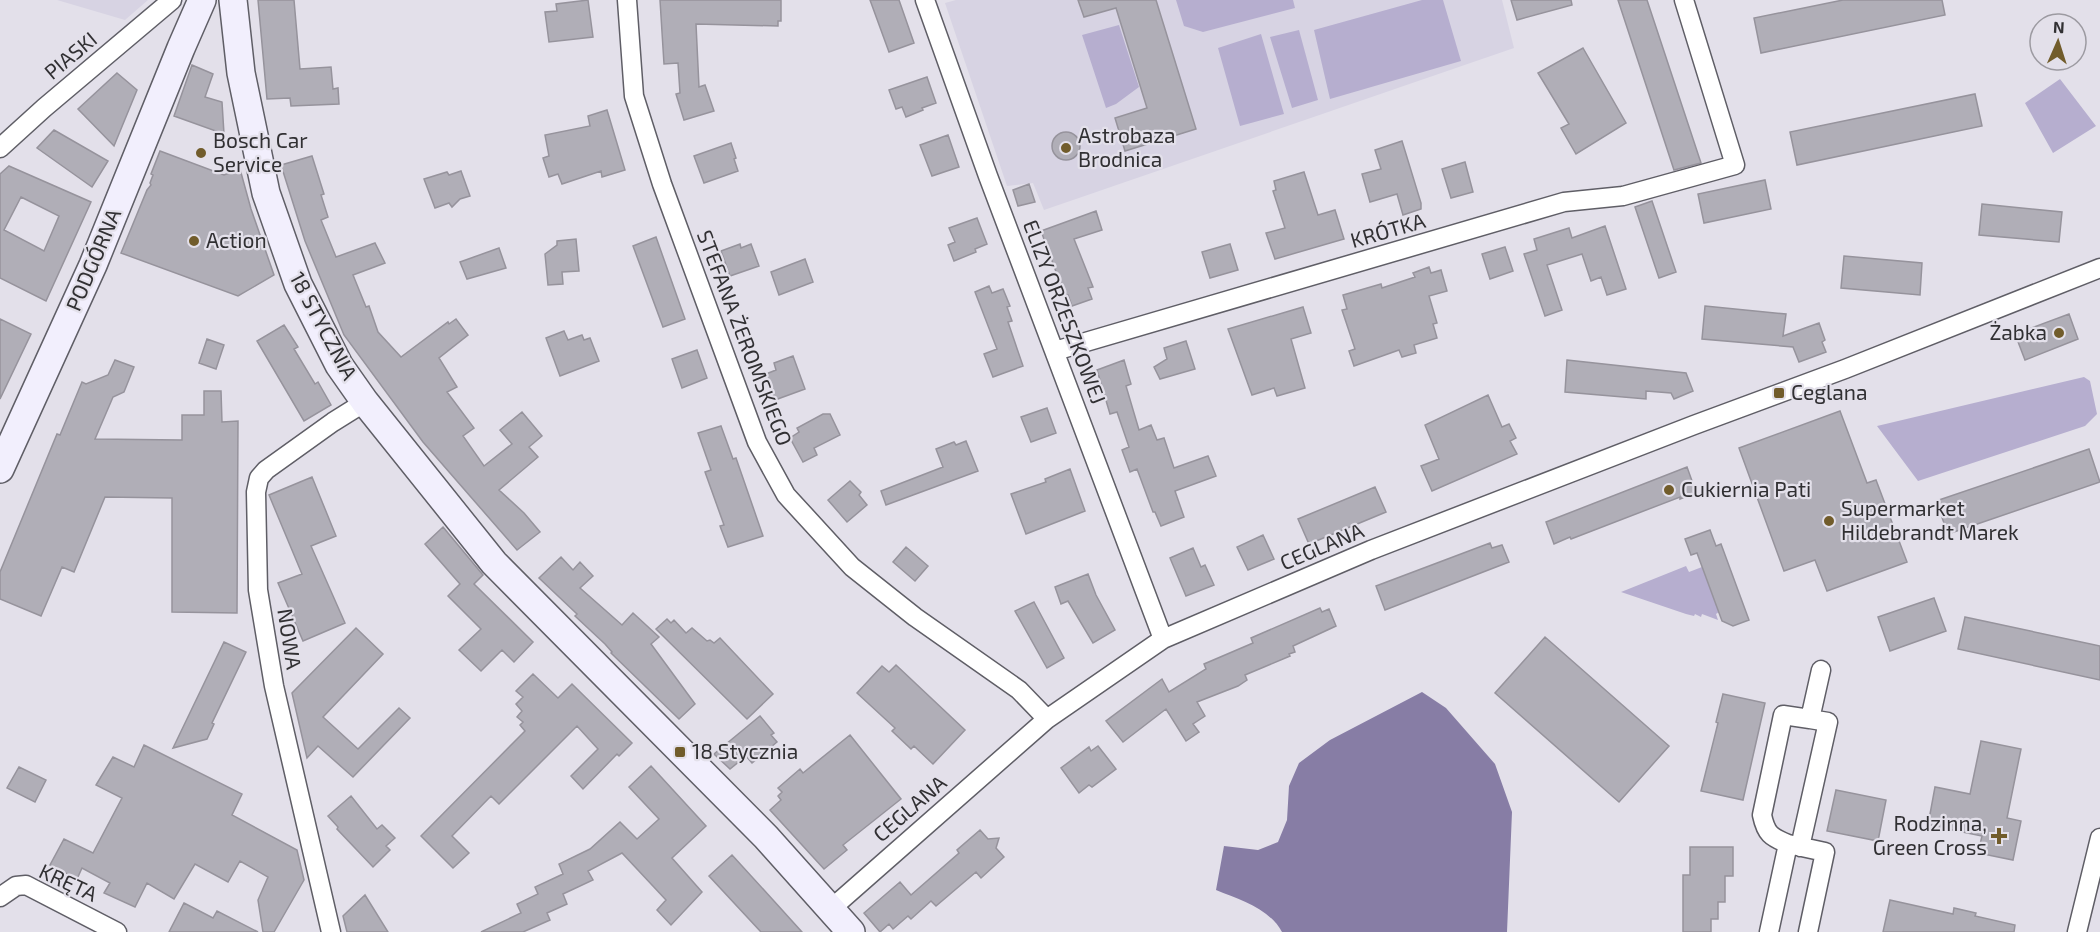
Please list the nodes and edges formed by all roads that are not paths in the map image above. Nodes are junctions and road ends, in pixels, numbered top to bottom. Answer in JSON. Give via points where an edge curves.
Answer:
{"nodes":[{"id":1,"x":172,"y":0,"type":"edge"},
{"id":2,"x":185,"y":0,"type":"edge"},
{"id":3,"x":203,"y":0,"type":"edge"},
{"id":4,"x":233,"y":0,"type":"edge"},
{"id":5,"x":627,"y":0,"type":"edge"},
{"id":6,"x":925,"y":0,"type":"edge"},
{"id":7,"x":1683,"y":0,"type":"edge"},
{"id":8,"x":181,"y":48,"type":"junction"},
{"id":9,"x":241,"y":73,"type":"junction"},
{"id":10,"x":0,"y":148,"type":"edge"},
{"id":11,"x":2100,"y":268,"type":"edge"},
{"id":12,"x":1055,"y":351,"type":"junction"},
{"id":13,"x":365,"y":402,"type":"junction"},
{"id":14,"x":0,"y":469,"type":"edge"},
{"id":15,"x":1163,"y":639,"type":"junction"},
{"id":16,"x":1821,"y":670,"type":"dead end"},
{"id":17,"x":1047,"y":719,"type":"junction"},
{"id":18,"x":1810,"y":719,"type":"junction"},
{"id":19,"x":2100,"y":838,"type":"edge"},
{"id":20,"x":1794,"y":845,"type":"junction"},
{"id":21,"x":0,"y":897,"type":"edge"},
{"id":22,"x":832,"y":908,"type":"junction"},
{"id":23,"x":117,"y":932,"type":"edge"},
{"id":24,"x":331,"y":932,"type":"edge"},
{"id":25,"x":851,"y":932,"type":"edge"},
{"id":26,"x":1769,"y":932,"type":"edge"},
{"id":27,"x":1808,"y":932,"type":"edge"},
{"id":28,"x":2077,"y":932,"type":"edge"}],
"edges":[{"from":1,"to":10,"type":"street","name":"PIASKI"},
{"from":2,"to":8,"type":"street","name":"PODGÓRNA"},
{"from":3,"to":8,"type":"street","name":"PODGÓRNA"},
{"from":3,"to":9,"type":"street","name":"18 STYCZNIA"},
{"from":4,"to":9,"type":"street","name":"18 STYCZNIA"},
{"from":5,"to":17,"type":"street","name":"STEFANA ŻEROMSKIEGO","via":[[634,96],[662,184],[757,442],[786,495],[852,567],[1018,690]]},
{"from":6,"to":12,"type":"street","name":"ELIZY ORZESZKOWEJ"},
{"from":7,"to":12,"type":"street","name":"KRÓTKA","via":[[1735,165],[1623,196],[1564,202]]},
{"from":8,"to":14,"type":"street","name":"PODGÓRNA","via":[[93,266]]},
{"from":9,"to":13,"type":"street","name":"18 STYCZNIA","via":[[266,193],[285,251],[319,329]]},
{"from":11,"to":15,"type":"street","name":"CEGLANA","via":[[1392,542]]},
{"from":12,"to":15,"type":"street","name":"ELIZY ORZESZKOWEJ"},
{"from":13,"to":22,"type":"street","name":"18 STYCZNIA","via":[[494,563]]},
{"from":13,"to":24,"type":"street","name":"NOWA","via":[[266,470],[259,478],[256,492],[258,590],[274,686]]},
{"from":15,"to":17,"type":"street","name":"CEGLANA"},
{"from":16,"to":18,"type":"street"},
{"from":17,"to":22,"type":"street","name":"CEGLANA"},
{"from":18,"to":20,"type":"street","via":[[1828,722]]},
{"from":18,"to":20,"type":"street","via":[[1783,715],[1762,815],[1765,829],[1774,839]]},
{"from":19,"to":28,"type":"street"},
{"from":20,"to":26,"type":"street"},
{"from":20,"to":27,"type":"street","via":[[1825,852]]},
{"from":21,"to":23,"type":"street","name":"KRĘTA","via":[[16,886],[26,885]]},
{"from":22,"to":25,"type":"street","name":"18 STYCZNIA"}]}
